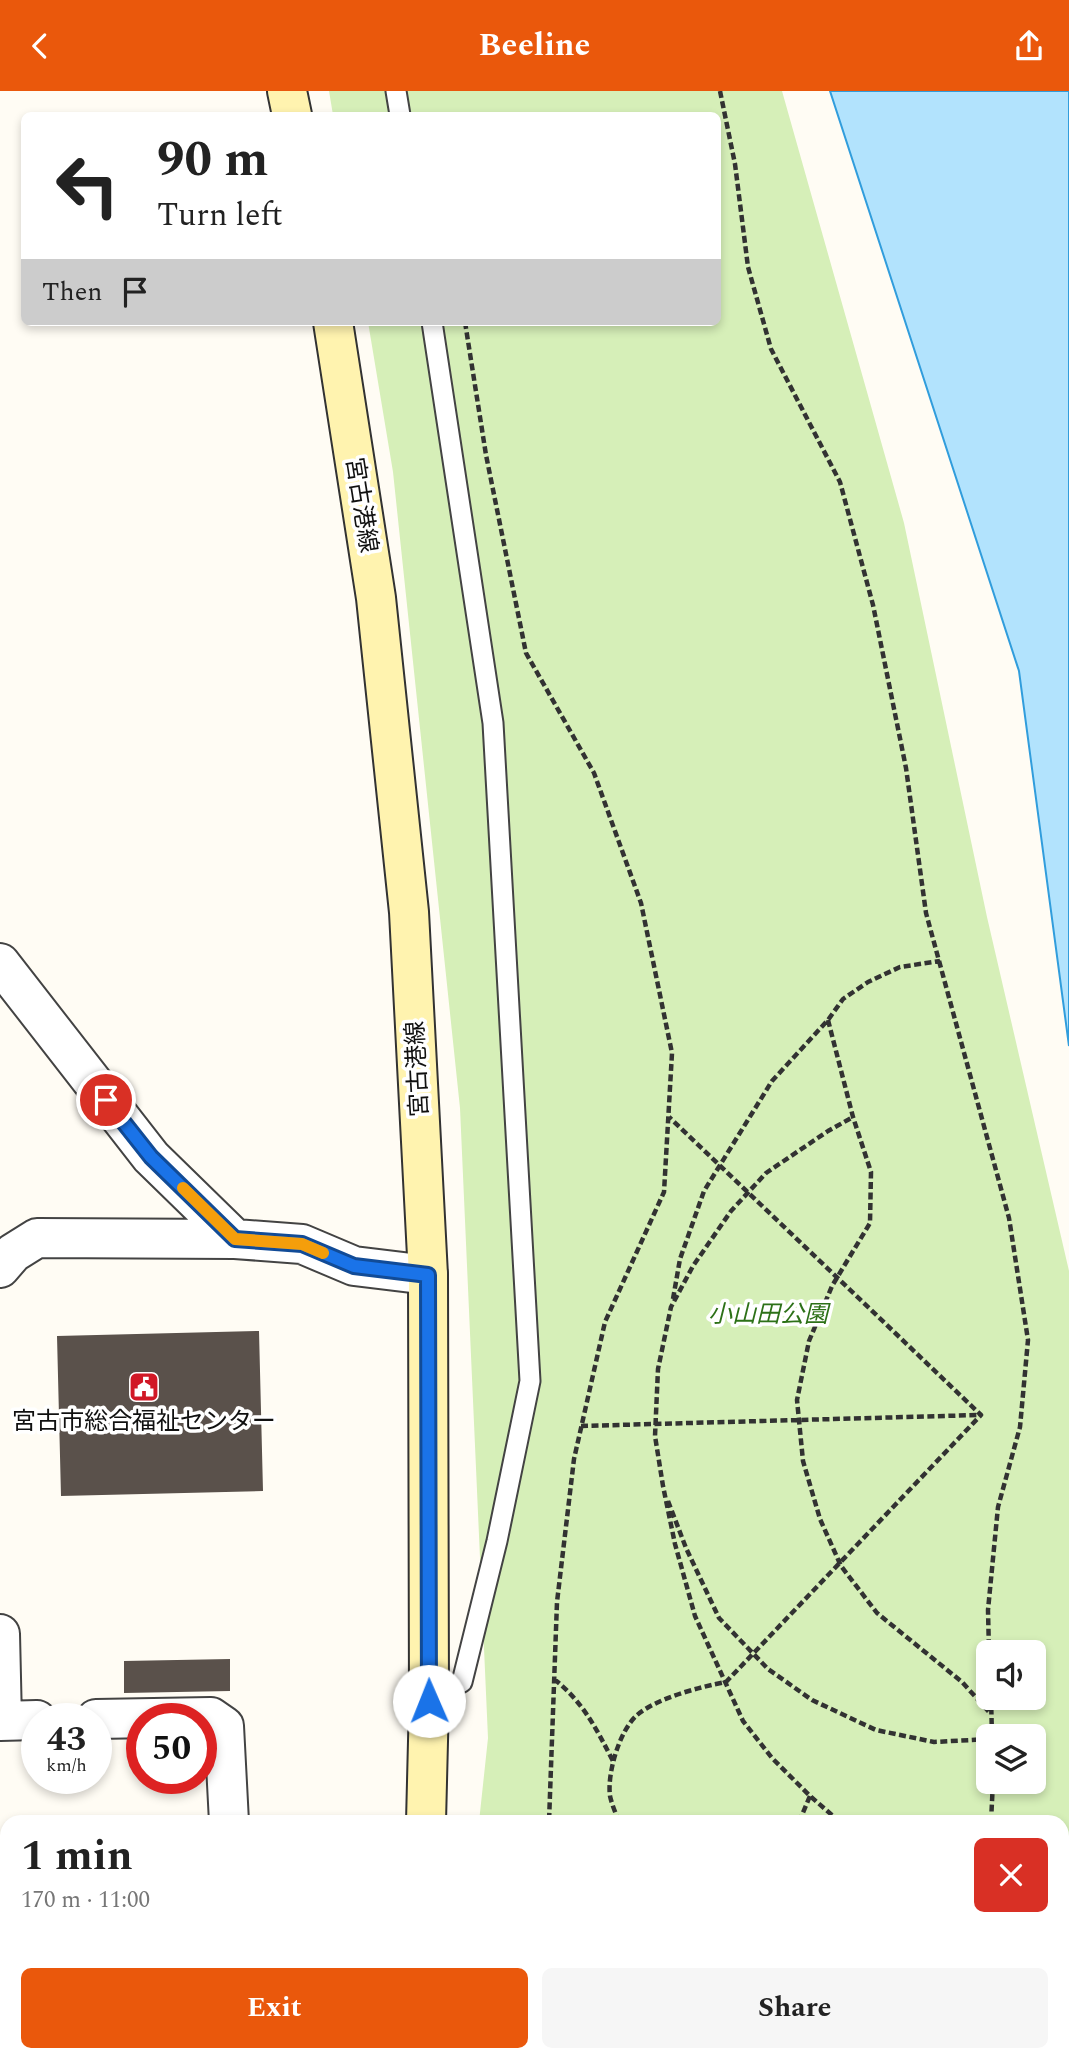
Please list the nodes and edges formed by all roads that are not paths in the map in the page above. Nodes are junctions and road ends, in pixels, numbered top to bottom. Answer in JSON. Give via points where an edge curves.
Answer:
{"nodes":[{"id":1,"x":287,"y":91,"type":"edge"},
{"id":2,"x":396,"y":91,"type":"edge"},
{"id":3,"x":291,"y":112,"type":"edge"},
{"id":4,"x":400,"y":112,"type":"edge"},
{"id":5,"x":335,"y":326,"type":"edge"},
{"id":6,"x":433,"y":326,"type":"edge"},
{"id":7,"x":0,"y":963,"type":"edge"},
{"id":8,"x":235,"y":1239,"type":"junction"},
{"id":9,"x":0,"y":1268,"type":"edge"},
{"id":10,"x":428,"y":1275,"type":"junction"},
{"id":11,"x":0,"y":1634,"type":"edge"},
{"id":12,"x":429,"y":1701,"type":"junction"},
{"id":13,"x":112,"y":1719,"type":"edge"},
{"id":14,"x":13,"y":1721,"type":"edge"},
{"id":15,"x":229,"y":1815,"type":"edge"},
{"id":16,"x":426,"y":1815,"type":"edge"}],
"edges":[{"from":1,"to":3,"type":"main road"},
{"from":2,"to":4,"type":"lane"},
{"from":5,"to":10,"type":"main road","name":"宮古港線","via":[[376,598],[409,912]]},
{"from":6,"to":12,"type":"lane","via":[[493,723],[530,1381],[462,1682]]},
{"from":7,"to":8,"type":"street","via":[[151,1157]]},
{"from":8,"to":9,"type":"street","via":[[37,1238]]},
{"from":8,"to":10,"type":"street","via":[[302,1244],[354,1266]]},
{"from":10,"to":12,"type":"main road","name":"宮古港線"},
{"from":11,"to":14,"type":"street"},
{"from":12,"to":16,"type":"main road","name":"宮古港線"},
{"from":13,"to":15,"type":"street","via":[[211,1717],[224,1725]]}]}
